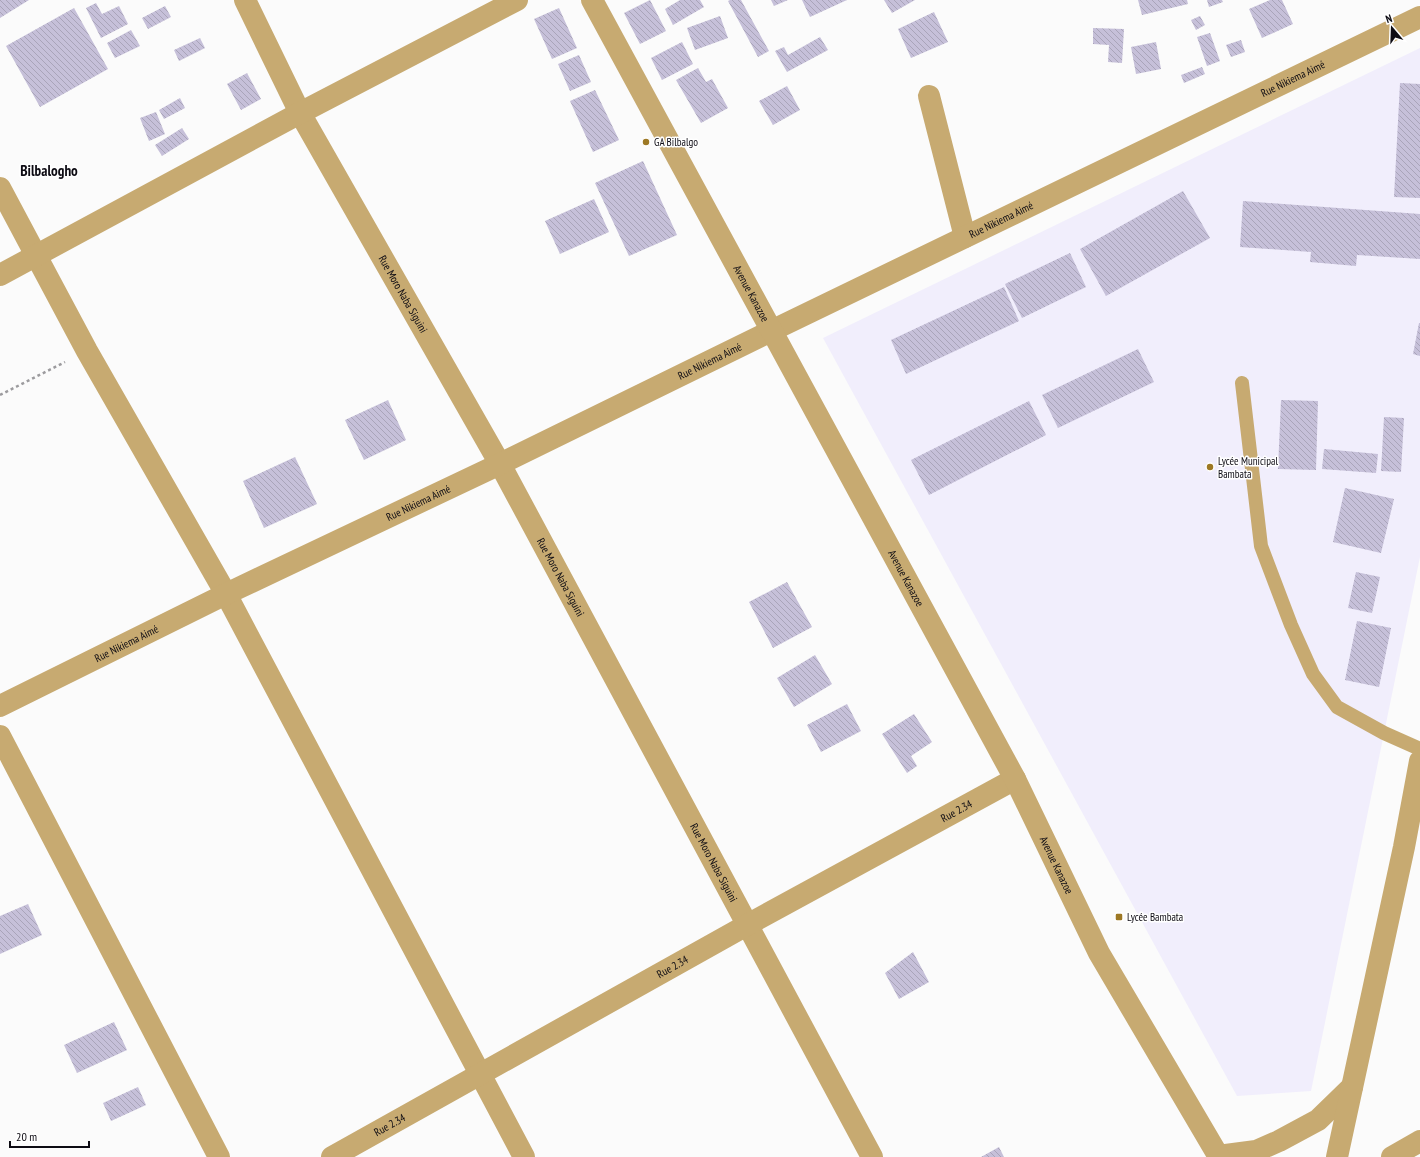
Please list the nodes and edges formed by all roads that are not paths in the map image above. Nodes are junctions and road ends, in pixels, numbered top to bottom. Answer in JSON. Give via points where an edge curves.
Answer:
{"nodes":[{"id":1,"x":245,"y":0,"type":"edge"},
{"id":2,"x":517,"y":0,"type":"edge"},
{"id":3,"x":592,"y":0,"type":"edge"},
{"id":4,"x":1420,"y":17,"type":"edge"},
{"id":5,"x":929,"y":96,"type":"dead end"},
{"id":6,"x":300,"y":113,"type":"junction"},
{"id":7,"x":0,"y":188,"type":"edge"},
{"id":8,"x":965,"y":237,"type":"junction"},
{"id":9,"x":36,"y":255,"type":"junction"},
{"id":10,"x":0,"y":275,"type":"edge"},
{"id":11,"x":771,"y":331,"type":"junction"},
{"id":12,"x":1242,"y":383,"type":"dead end"},
{"id":13,"x":500,"y":464,"type":"junction"},
{"id":14,"x":226,"y":594,"type":"junction"},
{"id":15,"x":0,"y":706,"type":"edge"},
{"id":16,"x":0,"y":736,"type":"edge"},
{"id":17,"x":1420,"y":749,"type":"edge"},
{"id":18,"x":1420,"y":761,"type":"edge"},
{"id":19,"x":1015,"y":779,"type":"junction"},
{"id":20,"x":1412,"y":843,"type":"edge"},
{"id":21,"x":747,"y":925,"type":"junction"},
{"id":22,"x":480,"y":1074,"type":"junction"},
{"id":23,"x":1352,"y":1087,"type":"junction"},
{"id":24,"x":1420,"y":1141,"type":"edge"},
{"id":25,"x":1219,"y":1156,"type":"edge"},
{"id":26,"x":219,"y":1157,"type":"edge"},
{"id":27,"x":332,"y":1157,"type":"edge"},
{"id":28,"x":524,"y":1157,"type":"edge"},
{"id":29,"x":872,"y":1157,"type":"edge"},
{"id":30,"x":1337,"y":1157,"type":"edge"},
{"id":31,"x":1392,"y":1157,"type":"edge"}],
"edges":[{"from":1,"to":6,"type":"street","name":"Rue Moro Naba Siguini"},
{"from":2,"to":6,"type":"street"},
{"from":3,"to":11,"type":"street","name":"Avenue Kanazoe"},
{"from":4,"to":8,"type":"street","name":"Rue Nikiema Aimé"},
{"from":5,"to":8,"type":"street"},
{"from":6,"to":9,"type":"street"},
{"from":6,"to":13,"type":"street","name":"Rue Moro Naba Siguini"},
{"from":7,"to":9,"type":"street"},
{"from":8,"to":11,"type":"street","name":"Rue Nikiema Aimé"},
{"from":9,"to":10,"type":"street"},
{"from":9,"to":14,"type":"street"},
{"from":11,"to":13,"type":"street","name":"Rue Nikiema Aimé"},
{"from":11,"to":19,"type":"street","name":"Avenue Kanazoe"},
{"from":12,"to":17,"type":"lane","via":[[1261,546],[1313,674],[1337,707]]},
{"from":13,"to":14,"type":"street","name":"Rue Nikiema Aimé"},
{"from":13,"to":21,"type":"street","name":"Rue Moro Naba Siguini"},
{"from":14,"to":15,"type":"street","name":"Rue Nikiema Aimé"},
{"from":14,"to":22,"type":"street"},
{"from":16,"to":26,"type":"street"},
{"from":18,"to":20,"type":"street"},
{"from":19,"to":21,"type":"street","name":"Rue 2.34"},
{"from":19,"to":25,"type":"street","name":"Avenue Kanazoe","via":[[1099,953]]},
{"from":20,"to":23,"type":"street"},
{"from":21,"to":22,"type":"street","name":"Rue 2.34"},
{"from":21,"to":29,"type":"street","name":"Rue Moro Naba Siguini"},
{"from":22,"to":27,"type":"street","name":"Rue 2.34"},
{"from":22,"to":28,"type":"street"},
{"from":23,"to":25,"type":"street","via":[[1318,1120],[1279,1141],[1256,1151]]},
{"from":23,"to":30,"type":"street"},
{"from":24,"to":31,"type":"street"}]}
